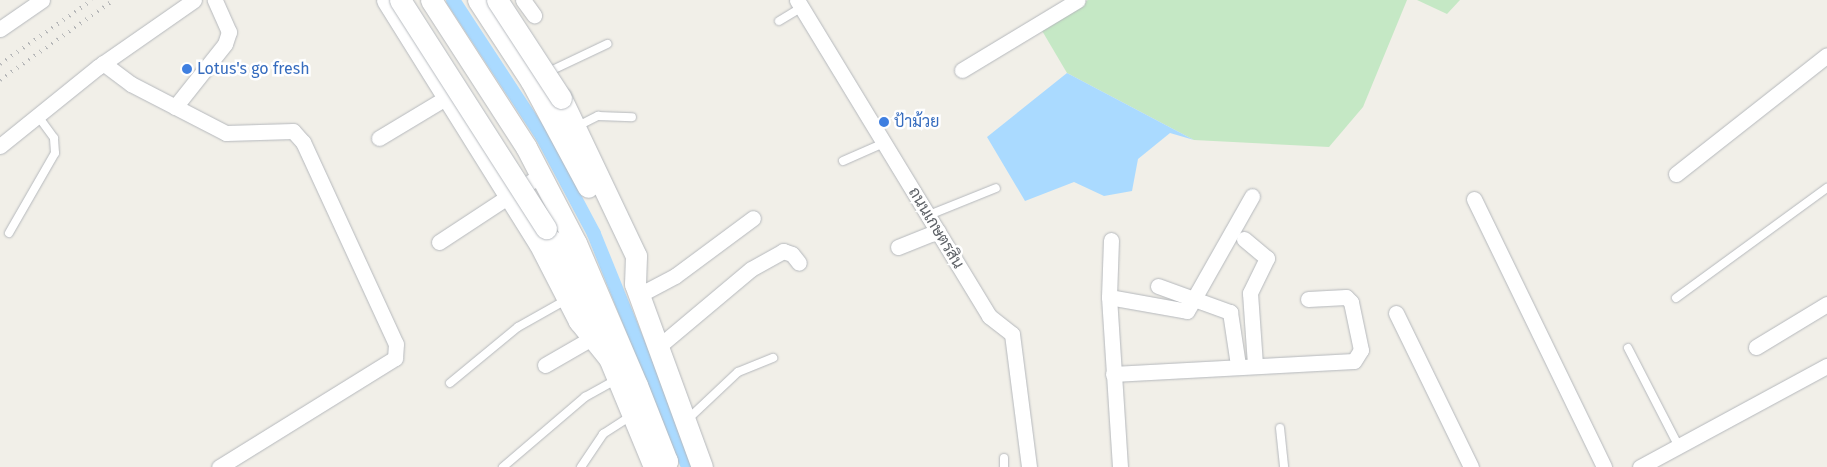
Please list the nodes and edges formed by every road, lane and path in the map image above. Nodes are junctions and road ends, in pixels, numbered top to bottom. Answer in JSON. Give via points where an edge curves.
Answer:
{"nodes":[{"id":1,"x":42,"y":0,"type":"edge"},
{"id":2,"x":194,"y":0,"type":"edge"},
{"id":3,"x":215,"y":0,"type":"edge"},
{"id":4,"x":387,"y":0,"type":"edge"},
{"id":5,"x":400,"y":0,"type":"edge"},
{"id":6,"x":431,"y":0,"type":"edge"},
{"id":7,"x":478,"y":0,"type":"edge"},
{"id":8,"x":497,"y":0,"type":"edge"},
{"id":9,"x":523,"y":0,"type":"edge"},
{"id":10,"x":1078,"y":0,"type":"edge"},
{"id":11,"x":799,"y":4,"type":"edge"},
{"id":12,"x":534,"y":15,"type":"dead end"},
{"id":13,"x":779,"y":20,"type":"dead end"},
{"id":14,"x":0,"y":30,"type":"edge"},
{"id":15,"x":607,"y":44,"type":"dead end"},
{"id":16,"x":1827,"y":55,"type":"edge"},
{"id":17,"x":103,"y":63,"type":"junction"},
{"id":18,"x":962,"y":70,"type":"dead end"},
{"id":19,"x":539,"y":77,"type":"junction"},
{"id":20,"x":448,"y":96,"type":"junction"},
{"id":21,"x":175,"y":108,"type":"junction"},
{"id":22,"x":37,"y":114,"type":"junction"},
{"id":23,"x":632,"y":117,"type":"dead end"},
{"id":24,"x":576,"y":127,"type":"junction"},
{"id":25,"x":379,"y":138,"type":"dead end"},
{"id":26,"x":884,"y":143,"type":"junction"},
{"id":27,"x":0,"y":146,"type":"edge"},
{"id":28,"x":842,"y":161,"type":"dead end"},
{"id":29,"x":1676,"y":174,"type":"dead end"},
{"id":30,"x":541,"y":175,"type":"junction"},
{"id":31,"x":996,"y":188,"type":"dead end"},
{"id":32,"x":1827,"y":188,"type":"edge"},
{"id":33,"x":510,"y":196,"type":"junction"},
{"id":34,"x":1252,"y":196,"type":"dead end"},
{"id":35,"x":1474,"y":199,"type":"dead end"},
{"id":36,"x":928,"y":215,"type":"junction"},
{"id":37,"x":752,"y":218,"type":"dead end"},
{"id":38,"x":938,"y":231,"type":"junction"},
{"id":39,"x":9,"y":233,"type":"dead end"},
{"id":40,"x":1244,"y":239,"type":"dead end"},
{"id":41,"x":1111,"y":240,"type":"dead end"},
{"id":42,"x":439,"y":242,"type":"dead end"},
{"id":43,"x":898,"y":247,"type":"dead end"},
{"id":44,"x":799,"y":263,"type":"dead end"},
{"id":45,"x":1158,"y":286,"type":"dead end"},
{"id":46,"x":637,"y":290,"type":"junction"},
{"id":47,"x":574,"y":296,"type":"junction"},
{"id":48,"x":1109,"y":297,"type":"junction"},
{"id":49,"x":1676,"y":298,"type":"dead end"},
{"id":50,"x":1308,"y":299,"type":"dead end"},
{"id":51,"x":1194,"y":301,"type":"junction"},
{"id":52,"x":1827,"y":304,"type":"edge"},
{"id":53,"x":1396,"y":313,"type":"dead end"},
{"id":54,"x":595,"y":336,"type":"junction"},
{"id":55,"x":658,"y":347,"type":"junction"},
{"id":56,"x":1756,"y":347,"type":"dead end"},
{"id":57,"x":1628,"y":348,"type":"dead end"},
{"id":58,"x":773,"y":358,"type":"dead end"},
{"id":59,"x":1255,"y":364,"type":"junction"},
{"id":60,"x":545,"y":365,"type":"dead end"},
{"id":61,"x":1238,"y":365,"type":"junction"},
{"id":62,"x":1827,"y":366,"type":"edge"},
{"id":63,"x":1114,"y":374,"type":"junction"},
{"id":64,"x":618,"y":378,"type":"junction"},
{"id":65,"x":450,"y":383,"type":"dead end"},
{"id":66,"x":632,"y":415,"type":"junction"},
{"id":67,"x":685,"y":421,"type":"junction"},
{"id":68,"x":1280,"y":428,"type":"dead end"},
{"id":69,"x":1679,"y":447,"type":"junction"},
{"id":70,"x":1004,"y":458,"type":"dead end"},
{"id":71,"x":228,"y":465,"type":"edge"},
{"id":72,"x":503,"y":467,"type":"edge"},
{"id":73,"x":581,"y":467,"type":"edge"},
{"id":74,"x":654,"y":467,"type":"edge"},
{"id":75,"x":663,"y":467,"type":"edge"},
{"id":76,"x":702,"y":467,"type":"edge"},
{"id":77,"x":1004,"y":467,"type":"edge"},
{"id":78,"x":1029,"y":467,"type":"edge"},
{"id":79,"x":1120,"y":467,"type":"edge"},
{"id":80,"x":1284,"y":467,"type":"edge"},
{"id":81,"x":1471,"y":467,"type":"edge"},
{"id":82,"x":1604,"y":467,"type":"edge"},
{"id":83,"x":1640,"y":467,"type":"edge"}],
"edges":[{"from":1,"to":14,"type":"street"},
{"from":2,"to":17,"type":"street"},
{"from":3,"to":21,"type":"street","via":[[229,32],[225,44]]},
{"from":4,"to":20,"type":"street"},
{"from":5,"to":47,"type":"street","bridge":true,"via":[[546,228]]},
{"from":6,"to":30,"type":"street","via":[[474,62]]},
{"from":7,"to":19,"type":"street"},
{"from":8,"to":19,"type":"street","bridge":true},
{"from":9,"to":12,"type":"street"},
{"from":10,"to":18,"type":"street"},
{"from":11,"to":13,"type":"lane"},
{"from":11,"to":26,"type":"street","name":"ถนนเกษตรสิน"},
{"from":15,"to":19,"type":"lane"},
{"from":16,"to":29,"type":"street"},
{"from":17,"to":21,"type":"street"},
{"from":17,"to":22,"type":"street"},
{"from":19,"to":24,"type":"street","bridge":true,"via":[[561,98]]},
{"from":19,"to":46,"type":"street"},
{"from":20,"to":25,"type":"street"},
{"from":20,"to":33,"type":"street"},
{"from":21,"to":71,"type":"street","via":[[226,133],[280,128],[298,137],[398,351],[396,358]]},
{"from":22,"to":27,"type":"street"},
{"from":22,"to":39,"type":"lane","via":[[54,138],[54,152]]},
{"from":23,"to":24,"type":"lane","via":[[598,116]]},
{"from":24,"to":46,"type":"street","via":[[636,256]]},
{"from":26,"to":28,"type":"lane"},
{"from":26,"to":36,"type":"street","name":"ถนนเกษตรสิน"},
{"from":30,"to":33,"type":"street"},
{"from":30,"to":75,"type":"street","via":[[617,335],[666,461]]},
{"from":31,"to":36,"type":"lane"},
{"from":32,"to":49,"type":"lane"},
{"from":33,"to":42,"type":"street"},
{"from":33,"to":47,"type":"street"},
{"from":34,"to":51,"type":"street"},
{"from":35,"to":82,"type":"street"},
{"from":36,"to":38,"type":"street","name":"ถนนเกษตรสิน"},
{"from":37,"to":46,"type":"street","via":[[675,276]]},
{"from":38,"to":43,"type":"street"},
{"from":38,"to":78,"type":"street","name":"ถนนเกษตรสิน","via":[[989,316],[1012,334]]},
{"from":40,"to":59,"type":"street","via":[[1266,258],[1250,293]]},
{"from":41,"to":48,"type":"street"},
{"from":44,"to":55,"type":"street","via":[[788,250],[759,264]]},
{"from":45,"to":51,"type":"street"},
{"from":46,"to":55,"type":"street"},
{"from":47,"to":54,"type":"street"},
{"from":47,"to":65,"type":"lane","via":[[518,327]]},
{"from":48,"to":51,"type":"street","via":[[1178,311],[1187,311]]},
{"from":48,"to":63,"type":"street"},
{"from":50,"to":59,"type":"street","via":[[1349,299],[1360,341],[1357,357],[1346,363]]},
{"from":51,"to":61,"type":"street","via":[[1230,312]]},
{"from":52,"to":56,"type":"street"},
{"from":53,"to":81,"type":"street"},
{"from":54,"to":60,"type":"street"},
{"from":54,"to":64,"type":"street"},
{"from":55,"to":67,"type":"street"},
{"from":57,"to":69,"type":"lane"},
{"from":58,"to":67,"type":"lane","via":[[738,372]]},
{"from":59,"to":61,"type":"street"},
{"from":61,"to":63,"type":"street"},
{"from":62,"to":69,"type":"street"},
{"from":63,"to":79,"type":"street"},
{"from":64,"to":66,"type":"street"},
{"from":64,"to":72,"type":"lane","via":[[586,397]]},
{"from":66,"to":73,"type":"lane","via":[[604,434]]},
{"from":66,"to":74,"type":"street"},
{"from":67,"to":76,"type":"street"},
{"from":68,"to":80,"type":"lane"},
{"from":69,"to":83,"type":"street"},
{"from":70,"to":77,"type":"lane"}]}
